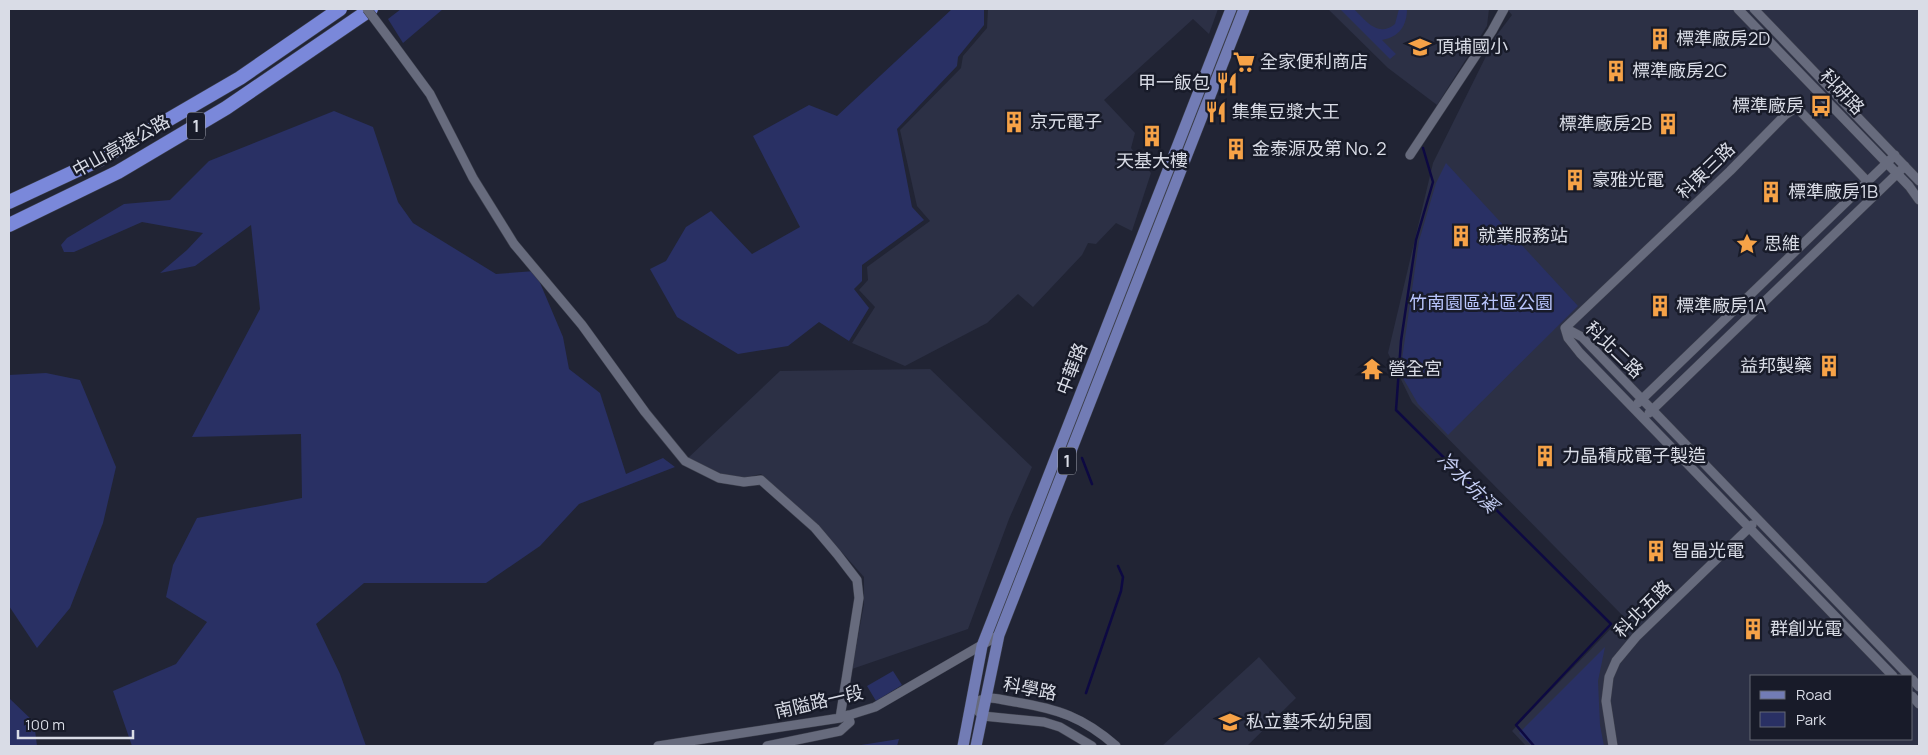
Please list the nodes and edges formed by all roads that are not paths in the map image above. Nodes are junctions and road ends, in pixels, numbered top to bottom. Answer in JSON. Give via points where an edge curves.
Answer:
{"nodes":[{"id":1,"x":340,"y":9,"type":"edge"},
{"id":2,"x":367,"y":9,"type":"edge"},
{"id":3,"x":371,"y":9,"type":"edge"},
{"id":4,"x":1231,"y":9,"type":"edge"},
{"id":5,"x":1244,"y":9,"type":"edge"},
{"id":6,"x":1506,"y":9,"type":"edge"},
{"id":7,"x":1738,"y":9,"type":"edge"},
{"id":8,"x":1754,"y":9,"type":"edge"},
{"id":9,"x":1410,"y":155,"type":"dead end"},
{"id":10,"x":1895,"y":155,"type":"junction"},
{"id":11,"x":1887,"y":162,"type":"junction"},
{"id":12,"x":1905,"y":166,"type":"junction"},
{"id":13,"x":1897,"y":173,"type":"junction"},
{"id":14,"x":1919,"y":181,"type":"edge"},
{"id":15,"x":1867,"y":182,"type":"junction"},
{"id":16,"x":1919,"y":200,"type":"edge"},
{"id":17,"x":9,"y":202,"type":"edge"},
{"id":18,"x":9,"y":225,"type":"edge"},
{"id":19,"x":1565,"y":328,"type":"junction"},
{"id":20,"x":1642,"y":399,"type":"junction"},
{"id":21,"x":1633,"y":408,"type":"junction"},
{"id":22,"x":1652,"y":410,"type":"junction"},
{"id":23,"x":1643,"y":418,"type":"junction"},
{"id":24,"x":1041,"y":511,"type":"junction"},
{"id":25,"x":1758,"y":520,"type":"junction"},
{"id":26,"x":1749,"y":528,"type":"junction"},
{"id":27,"x":999,"y":635,"type":"junction"},
{"id":28,"x":982,"y":646,"type":"junction"},
{"id":29,"x":1891,"y":675,"type":"edge"},
{"id":30,"x":1907,"y":675,"type":"edge"},
{"id":31,"x":986,"y":697,"type":"junction"},
{"id":32,"x":971,"y":704,"type":"junction"},
{"id":33,"x":983,"y":716,"type":"junction"},
{"id":34,"x":844,"y":717,"type":"junction"},
{"id":35,"x":658,"y":746,"type":"edge"},
{"id":36,"x":766,"y":746,"type":"edge"},
{"id":37,"x":963,"y":746,"type":"edge"},
{"id":38,"x":976,"y":746,"type":"edge"},
{"id":39,"x":1092,"y":746,"type":"edge"},
{"id":40,"x":1116,"y":746,"type":"edge"},
{"id":41,"x":1613,"y":746,"type":"edge"}],
"edges":[{"from":1,"to":17,"type":"highway","name":"中山高速公路","number":"1","via":[[240,78],[99,160]]},
{"from":2,"to":34,"type":"street","bridge":true,"via":[[430,94],[473,178],[514,244],[582,325],[685,461],[719,478],[744,482],[761,480],[815,528],[857,580],[859,598]]},
{"from":3,"to":18,"type":"highway","name":"中山高速公路","number":"1","via":[[226,108],[118,172]]},
{"from":4,"to":24,"type":"main road","name":"中華路","number":"1"},
{"from":5,"to":24,"type":"main road","name":"中華路","number":"1"},
{"from":6,"to":9,"type":"street"},
{"from":7,"to":11,"type":"street","name":"科研路"},
{"from":8,"to":10,"type":"street","name":"科研路"},
{"from":10,"to":11,"type":"street"},
{"from":10,"to":12,"type":"street","name":"科研路"},
{"from":11,"to":13,"type":"street","name":"科研路"},
{"from":11,"to":15,"type":"street"},
{"from":12,"to":13,"type":"street"},
{"from":12,"to":14,"type":"street","name":"科研路"},
{"from":13,"to":16,"type":"street","name":"科研路"},
{"from":13,"to":22,"type":"street"},
{"from":15,"to":19,"type":"street","name":"科東三路","via":[[1799,110],[1794,109],[1785,114],[1730,171]]},
{"from":15,"to":20,"type":"street"},
{"from":19,"to":20,"type":"street","name":"科北二路","via":[[1582,337]]},
{"from":19,"to":21,"type":"street","name":"科北二路","via":[[1574,346]]},
{"from":20,"to":21,"type":"street"},
{"from":20,"to":22,"type":"street","name":"科北二路"},
{"from":21,"to":23,"type":"street","name":"科北二路"},
{"from":22,"to":23,"type":"street"},
{"from":22,"to":25,"type":"street","name":"科北二路"},
{"from":23,"to":26,"type":"street","name":"科北二路"},
{"from":24,"to":27,"type":"main road","name":"中華路","number":"1"},
{"from":24,"to":28,"type":"main road","name":"中華路","number":"1"},
{"from":25,"to":26,"type":"street","name":"科北五路"},
{"from":25,"to":30,"type":"street","name":"科北二路"},
{"from":26,"to":29,"type":"street","name":"科北二路"},
{"from":26,"to":41,"type":"street","name":"科北五路","via":[[1636,637],[1616,661],[1606,700]]},
{"from":27,"to":28,"type":"street","name":"南隘路一段"},
{"from":27,"to":31,"type":"main road","name":"中華路","number":"1"},
{"from":28,"to":32,"type":"main road","name":"中華路","number":"1"},
{"from":28,"to":34,"type":"street","name":"南隘路一段","via":[[948,663],[897,696]]},
{"from":31,"to":32,"type":"street","name":"科學路"},
{"from":31,"to":33,"type":"main road","name":"中華路","number":"1"},
{"from":31,"to":40,"type":"street","name":"科學路","via":[[1063,712],[1082,720]]},
{"from":32,"to":33,"type":"street"},
{"from":32,"to":37,"type":"main road","name":"中華路","number":"1"},
{"from":33,"to":38,"type":"main road","name":"中華路","number":"1"},
{"from":33,"to":39,"type":"street","name":"科學路","via":[[1044,722],[1060,727]]},
{"from":34,"to":35,"type":"street","name":"南隘路一段"},
{"from":34,"to":36,"type":"street","via":[[850,722],[840,731]]}]}
